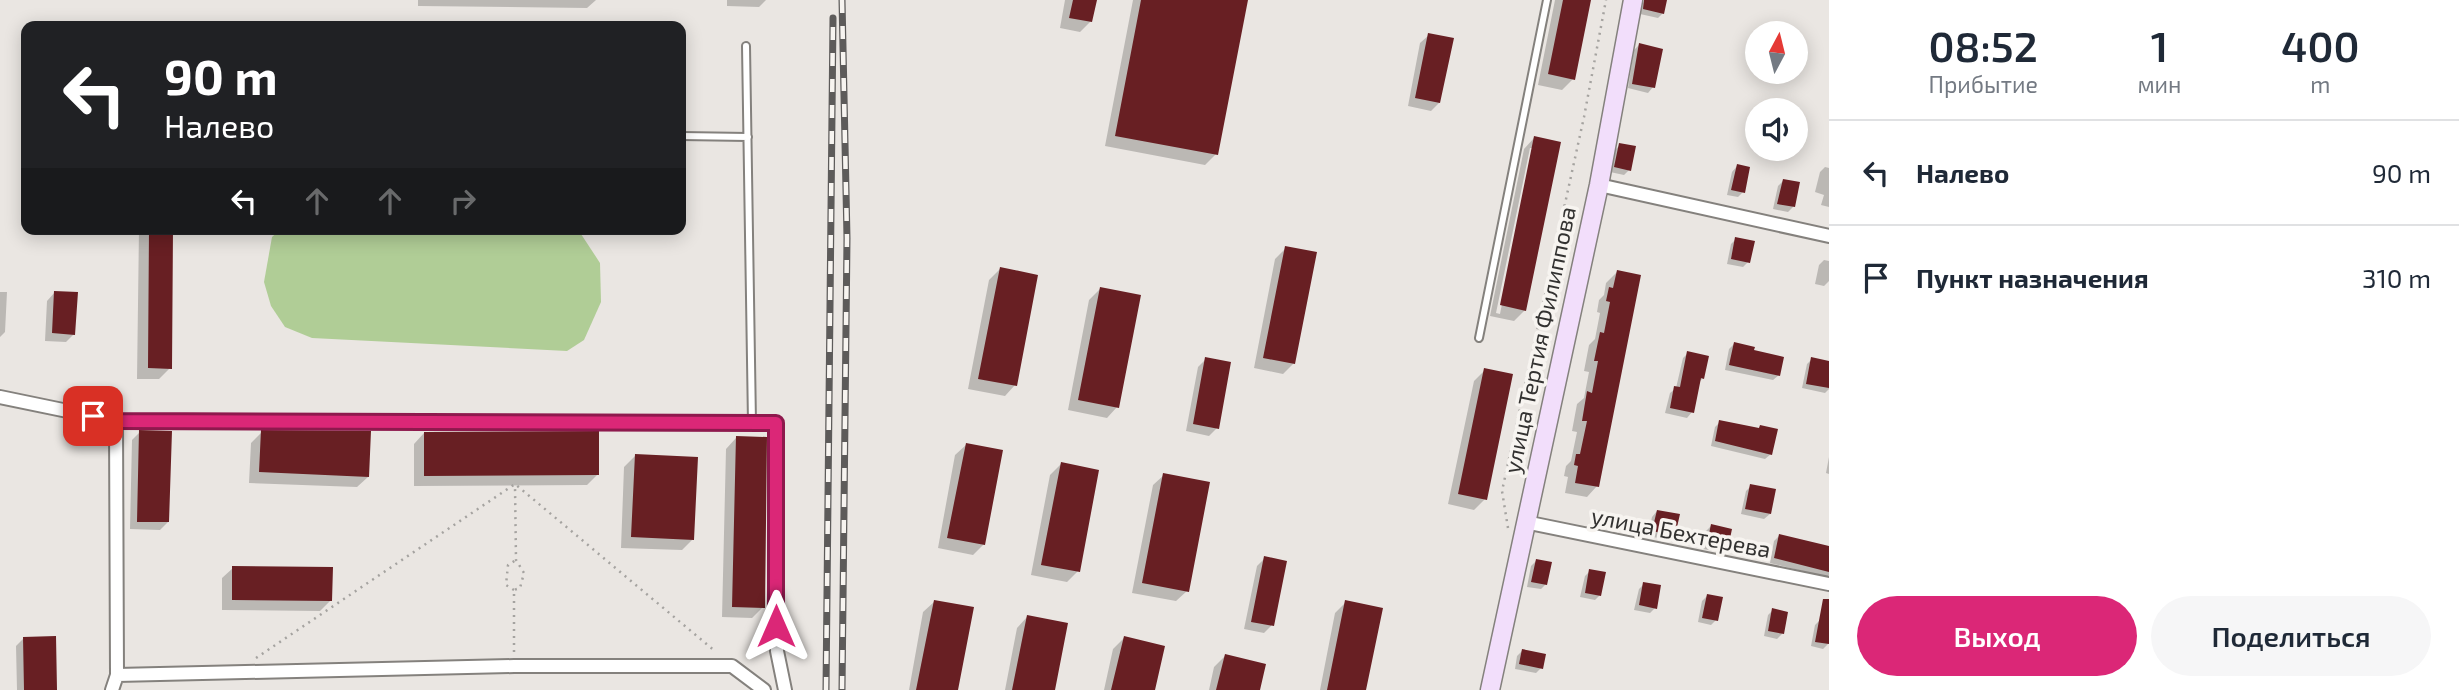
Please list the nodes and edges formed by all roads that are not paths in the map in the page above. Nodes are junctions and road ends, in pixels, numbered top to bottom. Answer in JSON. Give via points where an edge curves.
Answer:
{"nodes":[{"id":1,"x":1547,"y":0,"type":"edge"},
{"id":2,"x":1633,"y":0,"type":"edge"},
{"id":3,"x":746,"y":46,"type":"dead end"},
{"id":4,"x":686,"y":136,"type":"edge"},
{"id":5,"x":748,"y":137,"type":"junction"},
{"id":6,"x":1599,"y":185,"type":"junction"},
{"id":7,"x":1829,"y":236,"type":"edge"},
{"id":8,"x":1479,"y":338,"type":"dead end"},
{"id":9,"x":0,"y":397,"type":"edge"},
{"id":10,"x":116,"y":421,"type":"junction"},
{"id":11,"x":752,"y":423,"type":"junction"},
{"id":12,"x":1525,"y":522,"type":"junction"},
{"id":13,"x":1829,"y":584,"type":"edge"},
{"id":14,"x":117,"y":675,"type":"junction"},
{"id":15,"x":112,"y":690,"type":"edge"},
{"id":16,"x":764,"y":690,"type":"edge"},
{"id":17,"x":785,"y":690,"type":"edge"},
{"id":18,"x":1490,"y":690,"type":"edge"}],
"edges":[{"from":1,"to":8,"type":"lane"},
{"from":2,"to":6,"type":"street","name":"улица Тертия Филиппова"},
{"from":3,"to":5,"type":"lane"},
{"from":4,"to":5,"type":"lane"},
{"from":5,"to":11,"type":"lane"},
{"from":6,"to":7,"type":"street"},
{"from":6,"to":12,"type":"street","name":"улица Тертия Филиппова"},
{"from":9,"to":10,"type":"street"},
{"from":10,"to":11,"type":"street"},
{"from":10,"to":14,"type":"street"},
{"from":11,"to":17,"type":"street","via":[[776,423],[776,651]]},
{"from":12,"to":13,"type":"street","name":"улица Бехтерева"},
{"from":12,"to":18,"type":"street","name":"улица Тертия Филиппова"},
{"from":14,"to":15,"type":"street"},
{"from":14,"to":16,"type":"street","via":[[732,666]]}]}
